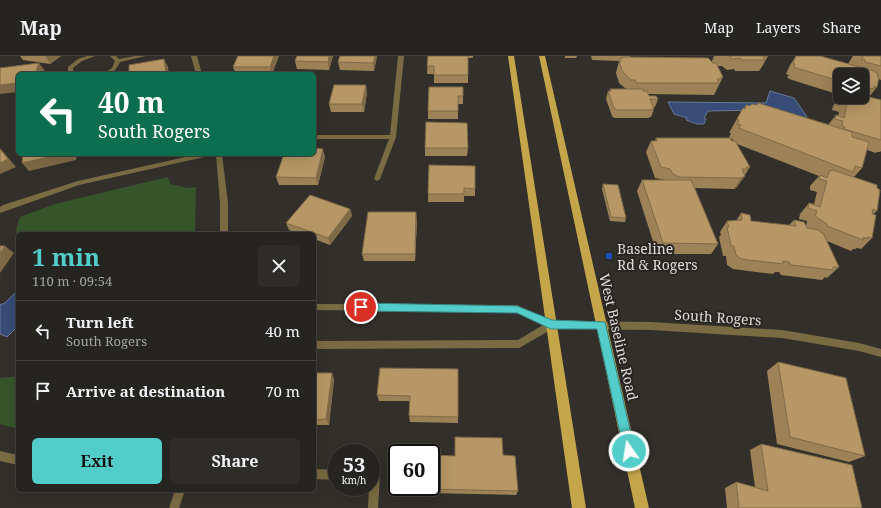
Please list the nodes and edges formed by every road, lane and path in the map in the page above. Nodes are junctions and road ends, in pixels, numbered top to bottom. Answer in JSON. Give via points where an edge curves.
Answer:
{"nodes":[{"id":1,"x":92,"y":56,"type":"edge"},
{"id":2,"x":113,"y":56,"type":"edge"},
{"id":3,"x":143,"y":56,"type":"edge"},
{"id":4,"x":194,"y":56,"type":"edge"},
{"id":5,"x":401,"y":56,"type":"edge"},
{"id":6,"x":511,"y":56,"type":"edge"},
{"id":7,"x":542,"y":56,"type":"edge"},
{"id":8,"x":118,"y":62,"type":"junction"},
{"id":9,"x":70,"y":72,"type":"edge"},
{"id":10,"x":109,"y":72,"type":"edge"},
{"id":11,"x":198,"y":72,"type":"edge"},
{"id":12,"x":316,"y":136,"type":"edge"},
{"id":13,"x":393,"y":137,"type":"junction"},
{"id":14,"x":200,"y":156,"type":"edge"},
{"id":15,"x":219,"y":156,"type":"edge"},
{"id":16,"x":377,"y":179,"type":"dead end"},
{"id":17,"x":0,"y":210,"type":"edge"},
{"id":18,"x":224,"y":232,"type":"edge"},
{"id":19,"x":316,"y":307,"type":"edge"},
{"id":20,"x":551,"y":325,"type":"junction"},
{"id":21,"x":601,"y":325,"type":"junction"},
{"id":22,"x":316,"y":345,"type":"edge"},
{"id":23,"x":880,"y":355,"type":"edge"},
{"id":24,"x":0,"y":456,"type":"edge"},
{"id":25,"x":16,"y":460,"type":"edge"},
{"id":26,"x":316,"y":474,"type":"edge"},
{"id":27,"x":328,"y":475,"type":"edge"},
{"id":28,"x":179,"y":492,"type":"edge"},
{"id":29,"x":374,"y":496,"type":"edge"},
{"id":30,"x":174,"y":508,"type":"edge"},
{"id":31,"x":373,"y":508,"type":"edge"},
{"id":32,"x":579,"y":508,"type":"edge"},
{"id":33,"x":642,"y":508,"type":"edge"}],
"edges":[{"from":1,"to":9,"type":"street","via":[[74,64]]},
{"from":2,"to":8,"type":"street"},
{"from":3,"to":8,"type":"street"},
{"from":4,"to":11,"type":"street"},
{"from":5,"to":13,"type":"street"},
{"from":6,"to":20,"type":"main road"},
{"from":7,"to":21,"type":"main road","name":"West Baseline Road"},
{"from":8,"to":10,"type":"street"},
{"from":12,"to":13,"type":"street"},
{"from":13,"to":16,"type":"street"},
{"from":14,"to":17,"type":"street","via":[[78,183]]},
{"from":15,"to":18,"type":"street"},
{"from":19,"to":20,"type":"street","name":"South Rogers","via":[[517,310]]},
{"from":20,"to":21,"type":"street","name":"South Rogers"},
{"from":20,"to":22,"type":"street","via":[[519,344]]},
{"from":20,"to":32,"type":"main road"},
{"from":21,"to":23,"type":"street","name":"South Rogers","via":[[782,334],[859,347]]},
{"from":21,"to":33,"type":"main road","name":"West Baseline Road"},
{"from":24,"to":25,"type":"street"},
{"from":26,"to":27,"type":"street"},
{"from":28,"to":30,"type":"street"},
{"from":29,"to":31,"type":"street"}]}
